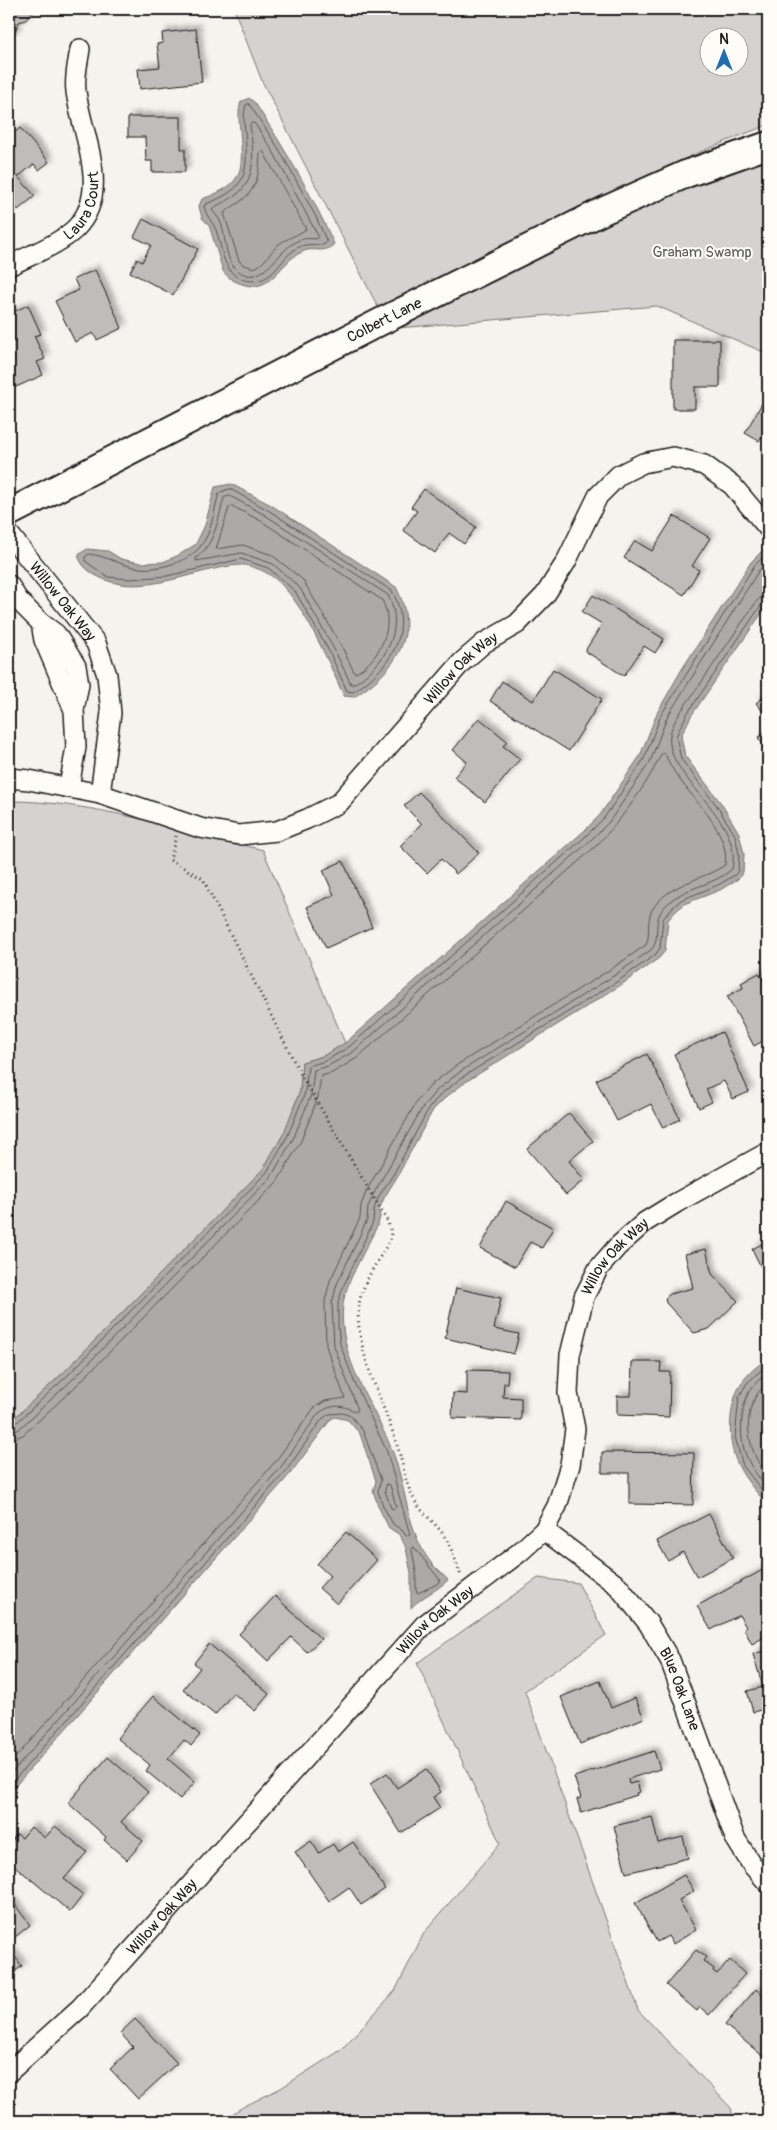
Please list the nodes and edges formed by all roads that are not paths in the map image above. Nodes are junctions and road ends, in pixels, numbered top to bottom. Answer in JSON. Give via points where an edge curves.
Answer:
{"nodes":[{"id":1,"x":80,"y":49,"type":"dead end"},
{"id":2,"x":768,"y":145,"type":"edge"},
{"id":3,"x":9,"y":266,"type":"edge"},
{"id":4,"x":9,"y":513,"type":"edge"},
{"id":5,"x":768,"y":528,"type":"edge"},
{"id":6,"x":12,"y":538,"type":"edge"},
{"id":7,"x":9,"y":585,"type":"edge"},
{"id":8,"x":9,"y":778,"type":"edge"},
{"id":9,"x":69,"y":787,"type":"junction"},
{"id":10,"x":100,"y":794,"type":"junction"},
{"id":11,"x":768,"y":1152,"type":"edge"},
{"id":12,"x":544,"y":1530,"type":"junction"},
{"id":13,"x":768,"y":1883,"type":"edge"},
{"id":14,"x":9,"y":2072,"type":"edge"}],
"edges":[{"from":1,"to":3,"type":"street","name":"Laura Court","via":[[76,89],[92,164],[91,202],[82,220],[68,235]]},
{"from":2,"to":4,"type":"street","name":"Colbert Lane","via":[[686,174],[605,210]]},
{"from":5,"to":10,"type":"street","name":"Willow Oak Way","via":[[732,485],[704,464],[673,457],[643,463],[619,475],[598,496],[546,595],[517,624],[484,643],[462,662],[339,803],[276,831],[239,835],[200,828]]},
{"from":6,"to":10,"type":"street","name":"Willow Oak Way","via":[[96,643],[107,675],[110,713]]},
{"from":7,"to":9,"type":"street","name":"Willow Oak Way","via":[[18,600],[41,623],[44,640],[74,710],[76,747]]},
{"from":8,"to":9,"type":"street","name":"Willow Oak Way"},
{"from":9,"to":10,"type":"street","name":"Willow Oak Way"},
{"from":11,"to":12,"type":"street","name":"Willow Oak Way","via":[[645,1222],[598,1269],[584,1297],[570,1355],[568,1393],[574,1429],[570,1465],[557,1506]]},
{"from":12,"to":13,"type":"street","name":"Blue Oak Lane","via":[[618,1586],[648,1623],[670,1660],[735,1838]]},
{"from":12,"to":14,"type":"street","name":"Willow Oak Way","via":[[424,1625],[80,2008]]}]}
